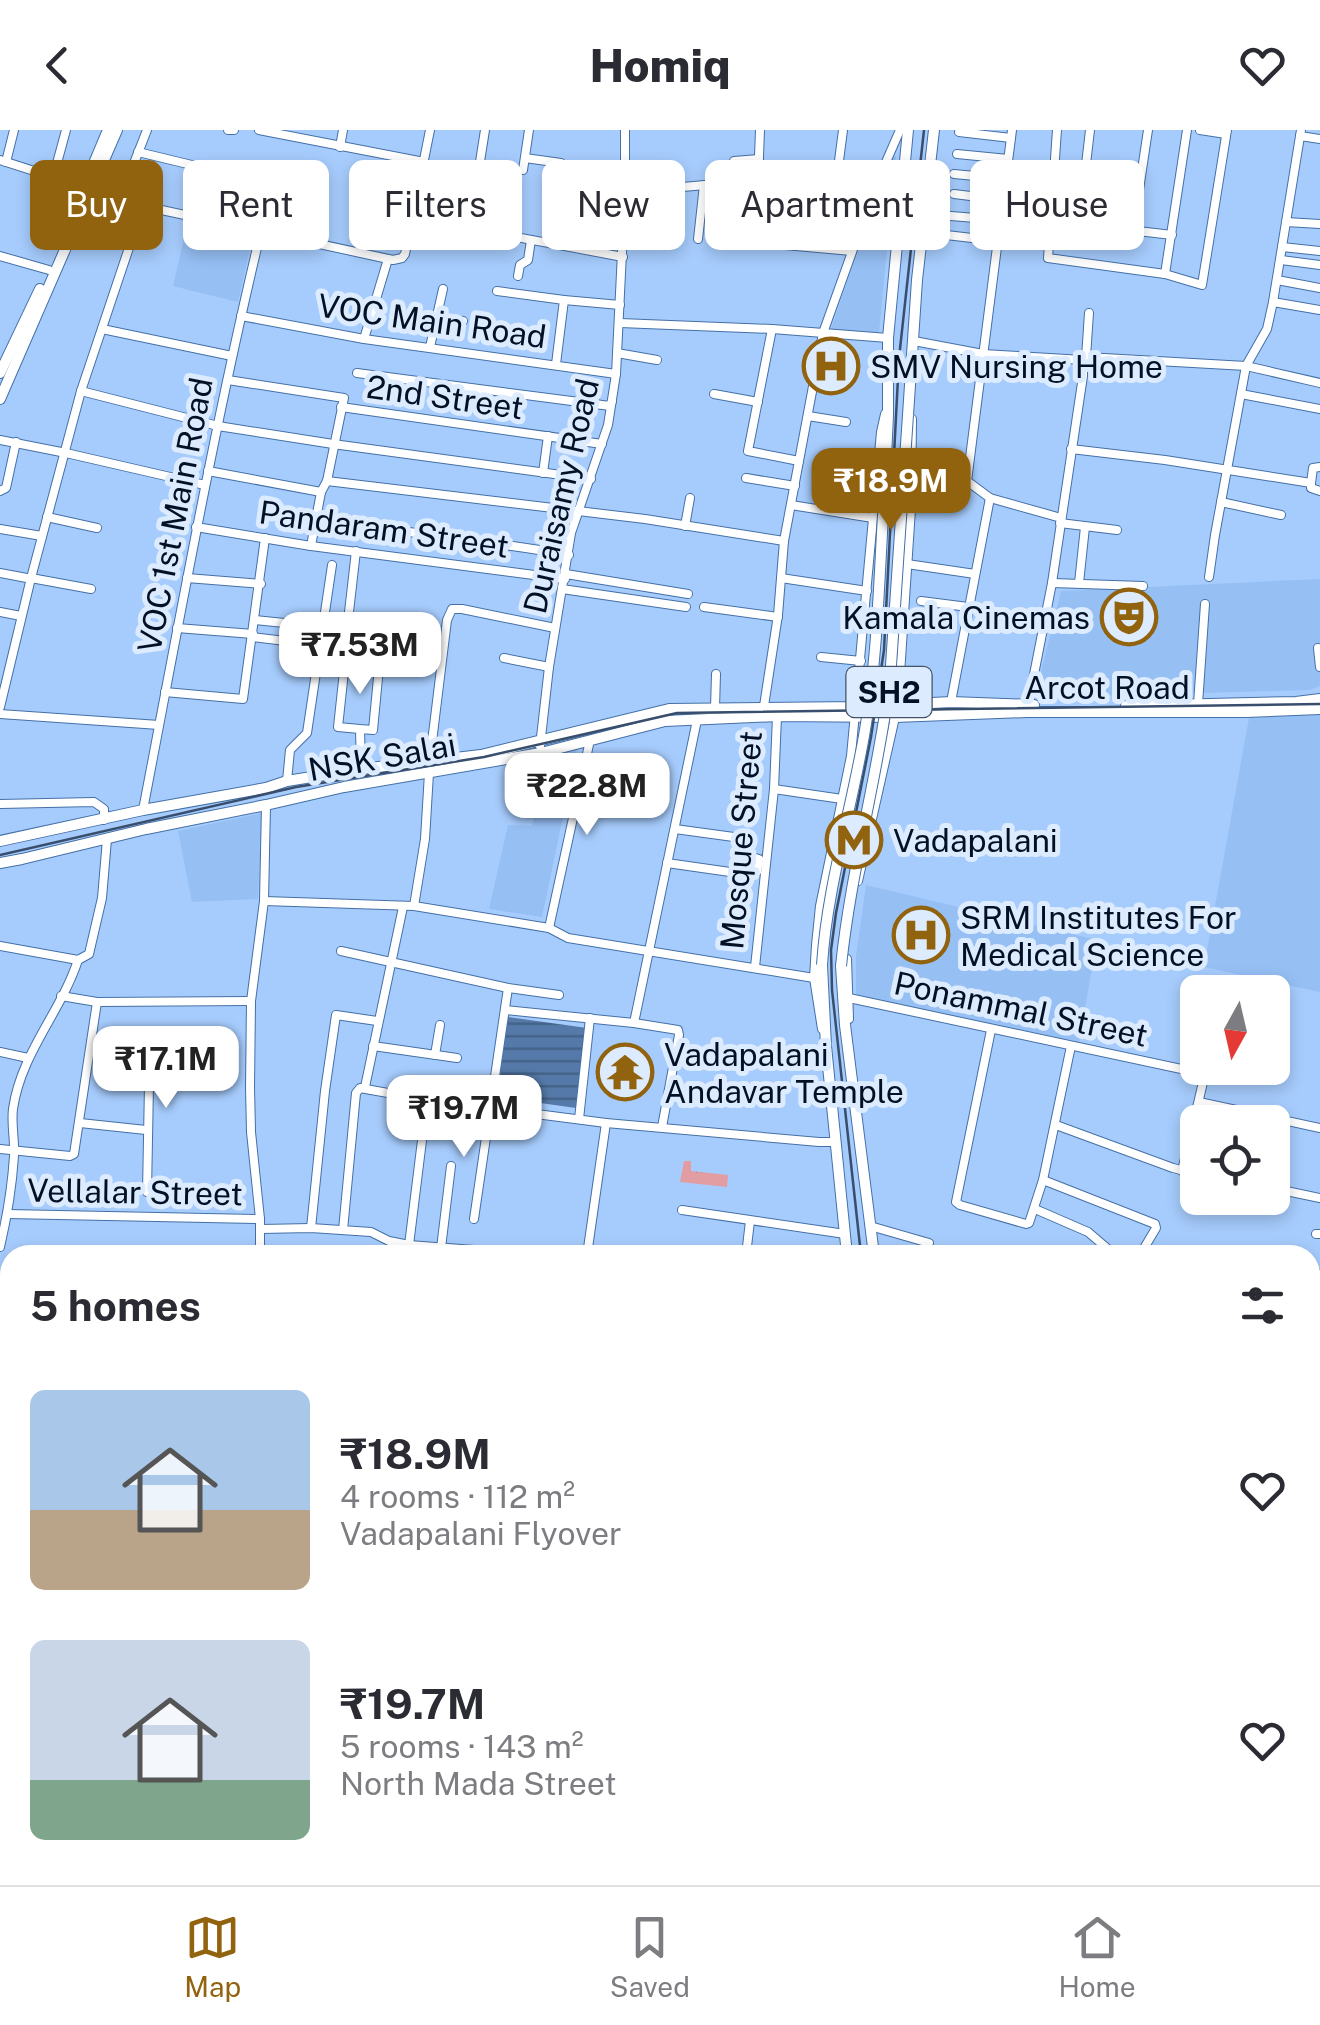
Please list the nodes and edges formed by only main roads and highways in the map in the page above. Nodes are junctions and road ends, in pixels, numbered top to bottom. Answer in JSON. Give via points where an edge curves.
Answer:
{"nodes":[{"id":1,"x":108,"y":130,"type":"edge"},
{"id":2,"x":117,"y":130,"type":"edge"},
{"id":3,"x":908,"y":130,"type":"edge"},
{"id":4,"x":934,"y":130,"type":"edge"},
{"id":5,"x":98,"y":160,"type":"edge"},
{"id":6,"x":103,"y":160,"type":"edge"},
{"id":7,"x":60,"y":250,"type":"edge"},
{"id":8,"x":60,"y":250,"type":"edge"},
{"id":9,"x":7,"y":362,"type":"edge"},
{"id":10,"x":0,"y":374,"type":"edge"},
{"id":11,"x":0,"y":399,"type":"edge"},
{"id":12,"x":1320,"y":699,"type":"edge"},
{"id":13,"x":1062,"y":709,"type":"junction"},
{"id":14,"x":1145,"y":709,"type":"junction"},
{"id":15,"x":1320,"y":709,"type":"edge"},
{"id":16,"x":856,"y":712,"type":"junction"},
{"id":17,"x":895,"y":717,"type":"joint"},
{"id":18,"x":431,"y":766,"type":"junction"},
{"id":19,"x":306,"y":778,"type":"junction"},
{"id":20,"x":308,"y":796,"type":"junction"},
{"id":21,"x":0,"y":841,"type":"edge"},
{"id":22,"x":0,"y":862,"type":"edge"},
{"id":23,"x":847,"y":1245,"type":"edge"},
{"id":24,"x":873,"y":1245,"type":"edge"}],
"edges":[{"from":1,"to":5,"type":"main road"},
{"from":2,"to":6,"type":"main road"},
{"from":3,"to":23,"type":"main road","number":"SH2","bridge":true,"via":[[888,338],[874,656],[824,940],[826,1046]]},
{"from":4,"to":24,"type":"main road","number":"SH2","bridge":true,"via":[[885,723],[841,966]]},
{"from":7,"to":9,"type":"main road"},
{"from":8,"to":9,"type":"main road"},
{"from":9,"to":10,"type":"main road"},
{"from":9,"to":11,"type":"main road"},
{"from":12,"to":14,"type":"main road","name":"Arcot Road"},
{"from":13,"to":14,"type":"main road","name":"Arcot Road"},
{"from":13,"to":16,"type":"main road","name":"Arcot Road","via":[[951,702]]},
{"from":13,"to":17,"type":"main road","name":"Arcot Road"},
{"from":14,"to":15,"type":"main road","name":"Arcot Road"},
{"from":16,"to":17,"type":"main road","name":"NSK Salai"},
{"from":16,"to":18,"type":"main road","name":"NSK Salai","via":[[665,722],[541,753]]},
{"from":16,"to":18,"type":"main road","via":[[669,709]]},
{"from":18,"to":19,"type":"main road"},
{"from":18,"to":20,"type":"main road","name":"NSK Salai"},
{"from":19,"to":20,"type":"main road"},
{"from":19,"to":21,"type":"main road"},
{"from":20,"to":22,"type":"main road","name":"NSK Salai"}]}
